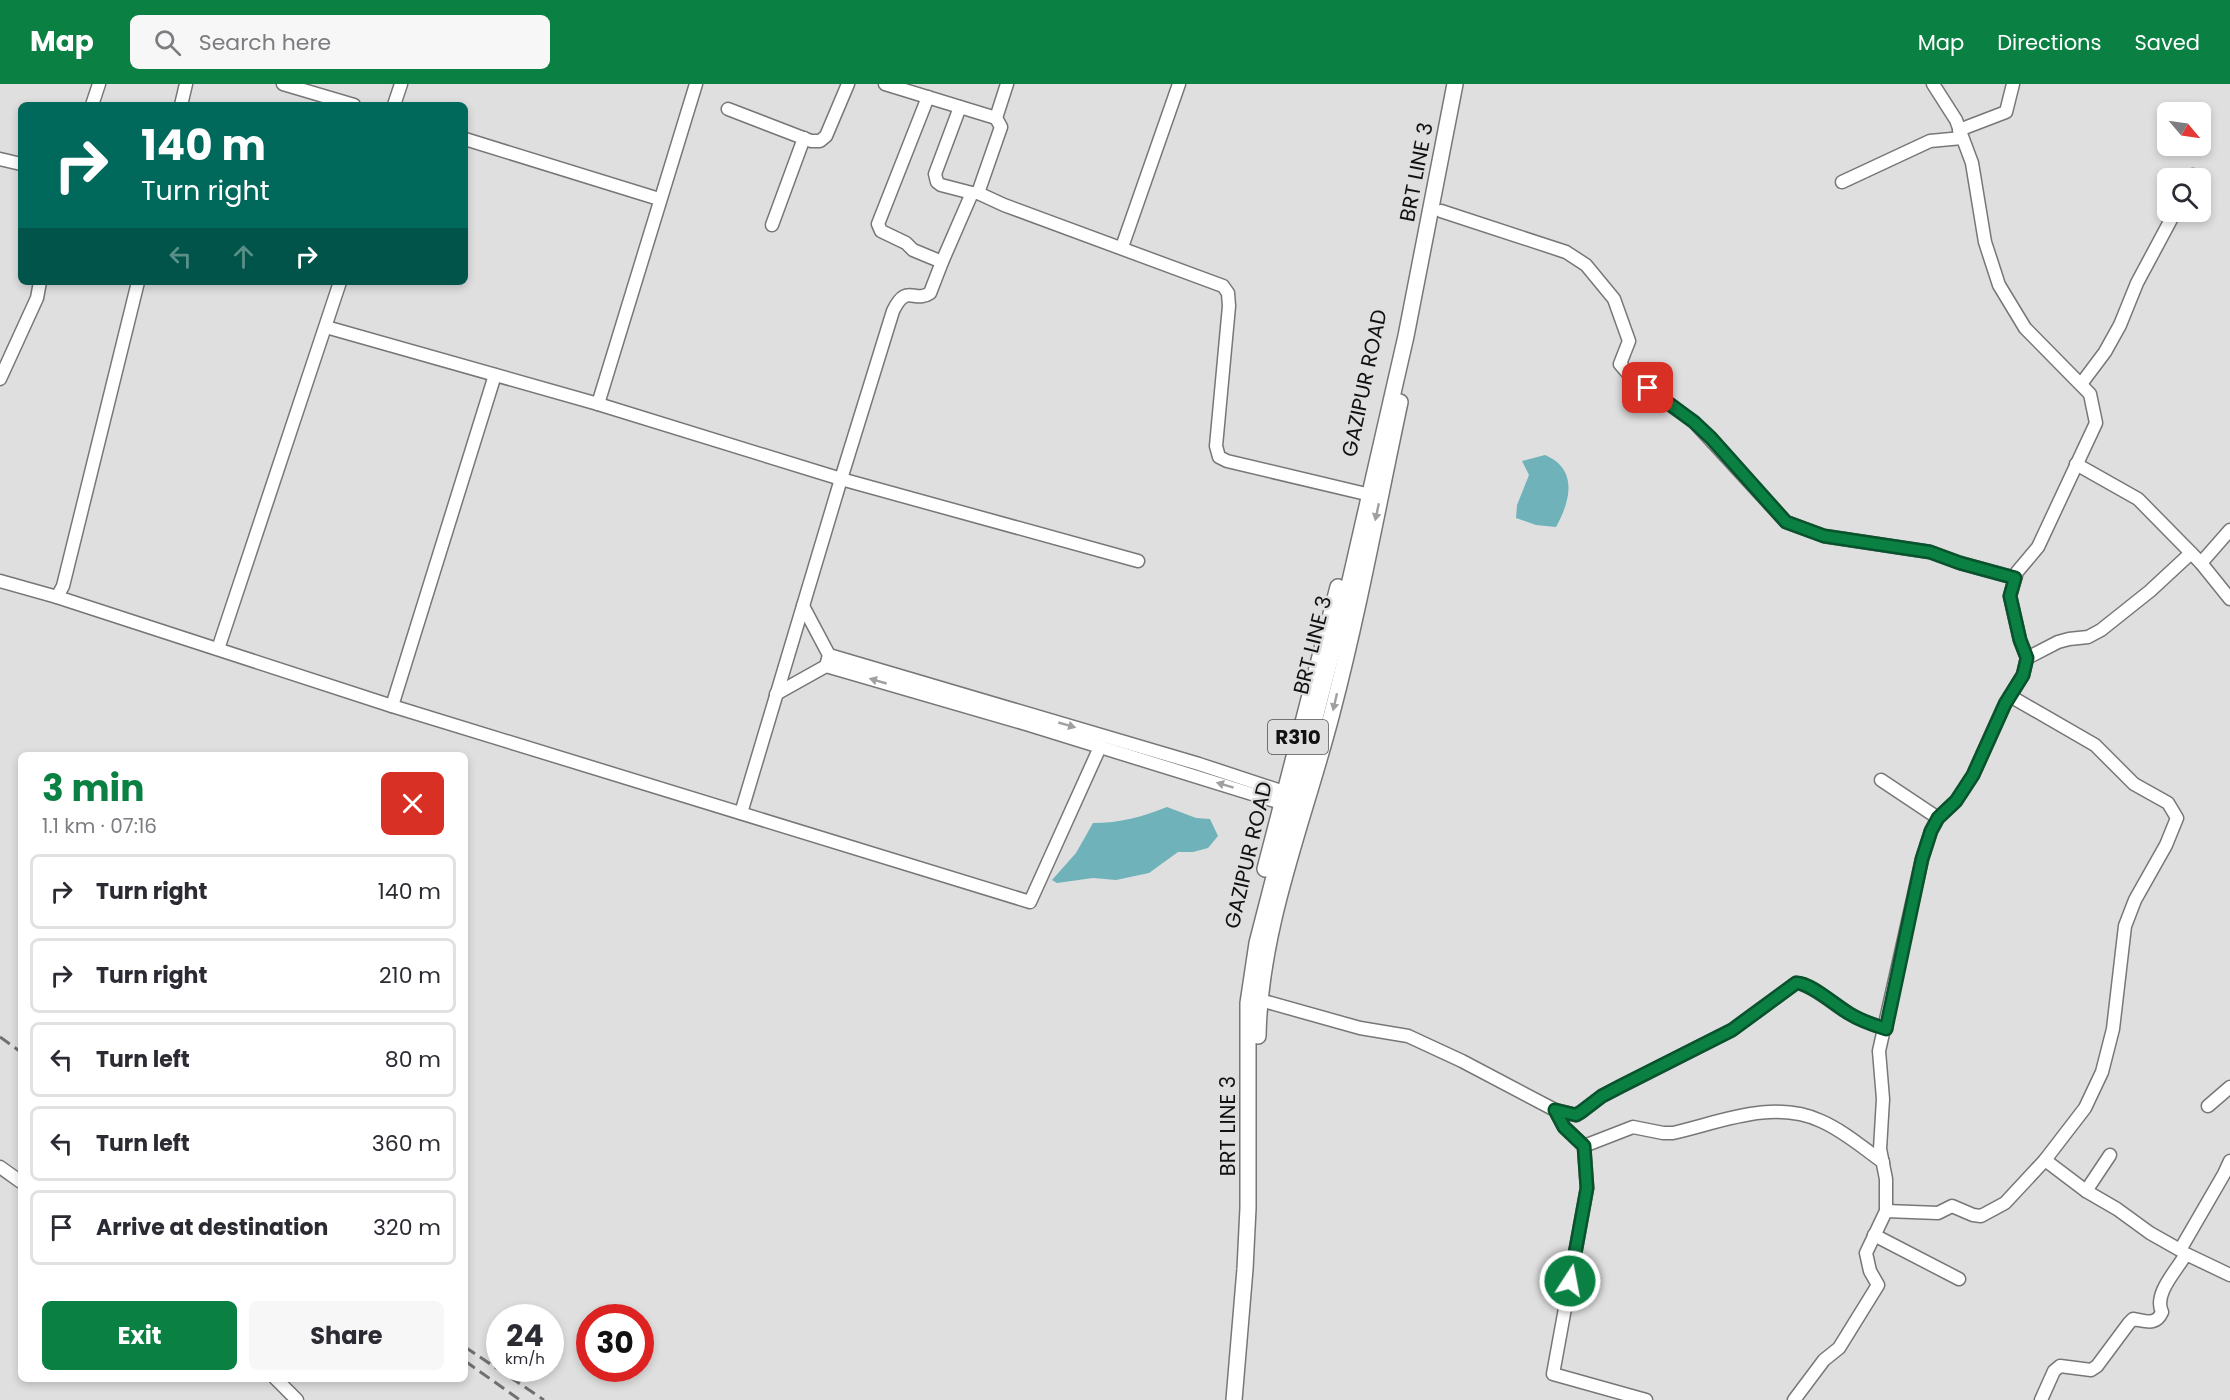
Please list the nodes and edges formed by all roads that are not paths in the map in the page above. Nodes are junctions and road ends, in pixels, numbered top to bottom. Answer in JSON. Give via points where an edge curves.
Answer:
{"nodes":[{"id":1,"x":99,"y":84,"type":"edge"},
{"id":2,"x":186,"y":84,"type":"edge"},
{"id":3,"x":283,"y":84,"type":"edge"},
{"id":4,"x":401,"y":84,"type":"edge"},
{"id":5,"x":696,"y":84,"type":"edge"},
{"id":6,"x":848,"y":84,"type":"edge"},
{"id":7,"x":885,"y":84,"type":"edge"},
{"id":8,"x":1007,"y":84,"type":"edge"},
{"id":9,"x":1179,"y":84,"type":"edge"},
{"id":10,"x":1446,"y":84,"type":"edge"},
{"id":11,"x":1455,"y":84,"type":"edge"},
{"id":12,"x":1465,"y":84,"type":"edge"},
{"id":13,"x":1933,"y":84,"type":"edge"},
{"id":14,"x":2013,"y":84,"type":"edge"},
{"id":15,"x":928,"y":97,"type":"junction"},
{"id":16,"x":93,"y":102,"type":"edge"},
{"id":17,"x":182,"y":102,"type":"edge"},
{"id":18,"x":344,"y":102,"type":"edge"},
{"id":19,"x":395,"y":102,"type":"edge"},
{"id":20,"x":960,"y":107,"type":"junction"},
{"id":21,"x":728,"y":110,"type":"dead end"},
{"id":22,"x":996,"y":118,"type":"junction"},
{"id":23,"x":1961,"y":134,"type":"junction"},
{"id":24,"x":804,"y":138,"type":"junction"},
{"id":25,"x":468,"y":140,"type":"edge"},
{"id":26,"x":0,"y":159,"type":"edge"},
{"id":27,"x":18,"y":163,"type":"edge"},
{"id":28,"x":1842,"y":182,"type":"dead end"},
{"id":29,"x":975,"y":193,"type":"junction"},
{"id":30,"x":659,"y":198,"type":"junction"},
{"id":31,"x":1441,"y":211,"type":"junction"},
{"id":32,"x":2170,"y":222,"type":"edge"},
{"id":33,"x":772,"y":225,"type":"dead end"},
{"id":34,"x":1122,"y":247,"type":"junction"},
{"id":35,"x":942,"y":262,"type":"junction"},
{"id":36,"x":39,"y":285,"type":"edge"},
{"id":37,"x":137,"y":285,"type":"edge"},
{"id":38,"x":339,"y":285,"type":"edge"},
{"id":39,"x":326,"y":327,"type":"junction"},
{"id":40,"x":495,"y":375,"type":"junction"},
{"id":41,"x":0,"y":379,"type":"edge"},
{"id":42,"x":2081,"y":384,"type":"junction"},
{"id":43,"x":598,"y":404,"type":"junction"},
{"id":44,"x":2076,"y":464,"type":"junction"},
{"id":45,"x":840,"y":479,"type":"junction"},
{"id":46,"x":1362,"y":493,"type":"junction"},
{"id":47,"x":2230,"y":530,"type":"edge"},
{"id":48,"x":2191,"y":553,"type":"junction"},
{"id":49,"x":1138,"y":561,"type":"dead end"},
{"id":50,"x":2201,"y":563,"type":"junction"},
{"id":51,"x":2015,"y":578,"type":"junction"},
{"id":52,"x":0,"y":581,"type":"edge"},
{"id":53,"x":57,"y":597,"type":"junction"},
{"id":54,"x":2230,"y":598,"type":"edge"},
{"id":55,"x":803,"y":606,"type":"junction"},
{"id":56,"x":218,"y":649,"type":"junction"},
{"id":57,"x":2027,"y":658,"type":"junction"},
{"id":58,"x":828,"y":660,"type":"junction"},
{"id":59,"x":776,"y":694,"type":"junction"},
{"id":60,"x":2010,"y":696,"type":"junction"},
{"id":61,"x":392,"y":706,"type":"junction"},
{"id":62,"x":1100,"y":747,"type":"junction"},
{"id":63,"x":1881,"y":780,"type":"dead end"},
{"id":64,"x":1283,"y":797,"type":"junction"},
{"id":65,"x":741,"y":813,"type":"junction"},
{"id":66,"x":1938,"y":818,"type":"junction"},
{"id":67,"x":1260,"y":1000,"type":"junction"},
{"id":68,"x":1886,"y":1029,"type":"junction"},
{"id":69,"x":2230,"y":1087,"type":"edge"},
{"id":70,"x":2208,"y":1106,"type":"dead end"},
{"id":71,"x":1555,"y":1110,"type":"junction"},
{"id":72,"x":1584,"y":1146,"type":"junction"},
{"id":73,"x":2110,"y":1155,"type":"dead end"},
{"id":74,"x":2045,"y":1160,"type":"junction"},
{"id":75,"x":1883,"y":1161,"type":"junction"},
{"id":76,"x":2230,"y":1161,"type":"edge"},
{"id":77,"x":0,"y":1167,"type":"edge"},
{"id":78,"x":18,"y":1180,"type":"edge"},
{"id":79,"x":2086,"y":1191,"type":"junction"},
{"id":80,"x":1886,"y":1211,"type":"junction"},
{"id":81,"x":1874,"y":1234,"type":"junction"},
{"id":82,"x":2183,"y":1252,"type":"junction"},
{"id":83,"x":2230,"y":1275,"type":"edge"},
{"id":84,"x":1959,"y":1279,"type":"dead end"},
{"id":85,"x":279,"y":1382,"type":"edge"},
{"id":86,"x":297,"y":1400,"type":"edge"},
{"id":87,"x":1227,"y":1400,"type":"edge"},
{"id":88,"x":1234,"y":1400,"type":"edge"},
{"id":89,"x":1244,"y":1400,"type":"edge"},
{"id":90,"x":1646,"y":1400,"type":"edge"},
{"id":91,"x":1794,"y":1400,"type":"edge"},
{"id":92,"x":2041,"y":1400,"type":"edge"}],
"edges":[{"from":1,"to":16,"type":"street"},
{"from":2,"to":17,"type":"street"},
{"from":3,"to":18,"type":"street"},
{"from":4,"to":19,"type":"street"},
{"from":5,"to":30,"type":"street"},
{"from":6,"to":24,"type":"street","via":[[826,136],[820,141]]},
{"from":7,"to":15,"type":"street"},
{"from":8,"to":22,"type":"street"},
{"from":9,"to":34,"type":"street"},
{"from":10,"to":46,"type":"main road","name":"GAZIPUR ROAD","number":"R310"},
{"from":11,"to":88,"type":"main road","name":"BRT LINE 3","via":[[1406,336],[1347,594],[1251,977],[1248,1208]]},
{"from":12,"to":31,"type":"main road","name":"GAZIPUR ROAD","number":"R310"},
{"from":13,"to":23,"type":"street"},
{"from":14,"to":23,"type":"street","via":[[2006,112]]},
{"from":15,"to":20,"type":"street"},
{"from":15,"to":35,"type":"street","via":[[878,224],[881,231],[913,250]]},
{"from":20,"to":22,"type":"street"},
{"from":20,"to":29,"type":"street","via":[[935,174],[941,185]]},
{"from":21,"to":24,"type":"street"},
{"from":22,"to":29,"type":"street","via":[[1000,134]]},
{"from":23,"to":28,"type":"street","via":[[1930,141]]},
{"from":23,"to":42,"type":"street","via":[[1972,163],[1985,242],[1999,285],[2025,328]]},
{"from":24,"to":33,"type":"street"},
{"from":25,"to":30,"type":"street"},
{"from":26,"to":27,"type":"street"},
{"from":29,"to":34,"type":"street"},
{"from":29,"to":35,"type":"street"},
{"from":30,"to":43,"type":"street"},
{"from":31,"to":51,"type":"street","via":[[1566,252],[1586,265],[1614,299],[1629,341],[1620,364],[1632,378],[1703,430],[1786,522],[1824,536],[1930,552]]},
{"from":31,"to":67,"type":"main road","name":"GAZIPUR ROAD","number":"R310","one_way":true,"via":[[1362,586],[1332,714],[1266,950]]},
{"from":32,"to":42,"type":"street","via":[[2137,282],[2120,325]]},
{"from":34,"to":46,"type":"street","via":[[1223,286],[1228,293],[1216,446],[1219,457]]},
{"from":35,"to":45,"type":"street","via":[[930,293],[903,296],[893,311]]},
{"from":36,"to":41,"type":"street"},
{"from":37,"to":53,"type":"street","via":[[63,586]]},
{"from":38,"to":39,"type":"street"},
{"from":39,"to":40,"type":"street"},
{"from":39,"to":56,"type":"street"},
{"from":40,"to":43,"type":"street"},
{"from":40,"to":61,"type":"street"},
{"from":42,"to":44,"type":"street","via":[[2090,394],[2096,423]]},
{"from":43,"to":45,"type":"street"},
{"from":44,"to":48,"type":"street","via":[[2138,499]]},
{"from":44,"to":51,"type":"street","via":[[2038,547]]},
{"from":45,"to":49,"type":"street"},
{"from":45,"to":55,"type":"street"},
{"from":46,"to":64,"type":"main road","name":"GAZIPUR ROAD","number":"R310"},
{"from":47,"to":50,"type":"street"},
{"from":48,"to":50,"type":"street"},
{"from":48,"to":57,"type":"street","via":[[2101,630],[2088,637],[2058,642]]},
{"from":50,"to":54,"type":"street"},
{"from":51,"to":57,"type":"street","via":[[2010,596]]},
{"from":52,"to":53,"type":"street"},
{"from":53,"to":56,"type":"street"},
{"from":55,"to":58,"type":"street"},
{"from":55,"to":59,"type":"street"},
{"from":56,"to":61,"type":"street"},
{"from":57,"to":60,"type":"street","via":[[2023,675]]},
{"from":58,"to":59,"type":"street"},
{"from":62,"to":58,"type":"street","one_way":true},
{"from":58,"to":64,"type":"street","one_way":true,"via":[[1199,764]]},
{"from":59,"to":65,"type":"street"},
{"from":60,"to":66,"type":"street","via":[[1973,775],[1956,801]]},
{"from":60,"to":74,"type":"street","via":[[2095,745],[2134,784],[2168,803],[2177,818],[2125,926],[2113,1029],[2102,1072],[2085,1108]]},
{"from":61,"to":65,"type":"street"},
{"from":64,"to":62,"type":"street","one_way":true},
{"from":62,"to":65,"type":"street","via":[[1030,902]]},
{"from":63,"to":66,"type":"street"},
{"from":64,"to":87,"type":"main road","name":"GAZIPUR ROAD","number":"R310","via":[[1245,959],[1239,1004],[1240,1209]]},
{"from":66,"to":68,"type":"street","via":[[1922,859]]},
{"from":67,"to":71,"type":"street","via":[[1360,1028],[1408,1036]]},
{"from":67,"to":89,"type":"main road","name":"GAZIPUR ROAD","number":"R310","via":[[1255,1269]]},
{"from":68,"to":71,"type":"street","via":[[1851,1015],[1800,982],[1732,1030],[1602,1096],[1576,1115]]},
{"from":68,"to":75,"type":"street","via":[[1879,1051]]},
{"from":69,"to":70,"type":"street"},
{"from":71,"to":72,"type":"street","via":[[1564,1127]]},
{"from":72,"to":75,"type":"street","via":[[1633,1128],[1673,1133],[1737,1116],[1792,1112],[1820,1120]]},
{"from":72,"to":90,"type":"street","via":[[1587,1188],[1552,1374]]},
{"from":73,"to":79,"type":"street"},
{"from":74,"to":79,"type":"street"},
{"from":74,"to":80,"type":"street","via":[[2005,1203],[1981,1216],[1952,1206],[1938,1213]]},
{"from":75,"to":80,"type":"street"},
{"from":76,"to":82,"type":"street"},
{"from":77,"to":78,"type":"street"},
{"from":79,"to":82,"type":"street"},
{"from":80,"to":81,"type":"street"},
{"from":81,"to":84,"type":"street"},
{"from":81,"to":91,"type":"street","via":[[1866,1253],[1878,1285],[1839,1348],[1824,1360]]},
{"from":82,"to":83,"type":"street"},
{"from":82,"to":92,"type":"street","via":[[2161,1297],[2159,1320],[2133,1319],[2091,1370],[2060,1366]]},
{"from":85,"to":86,"type":"street"}]}
